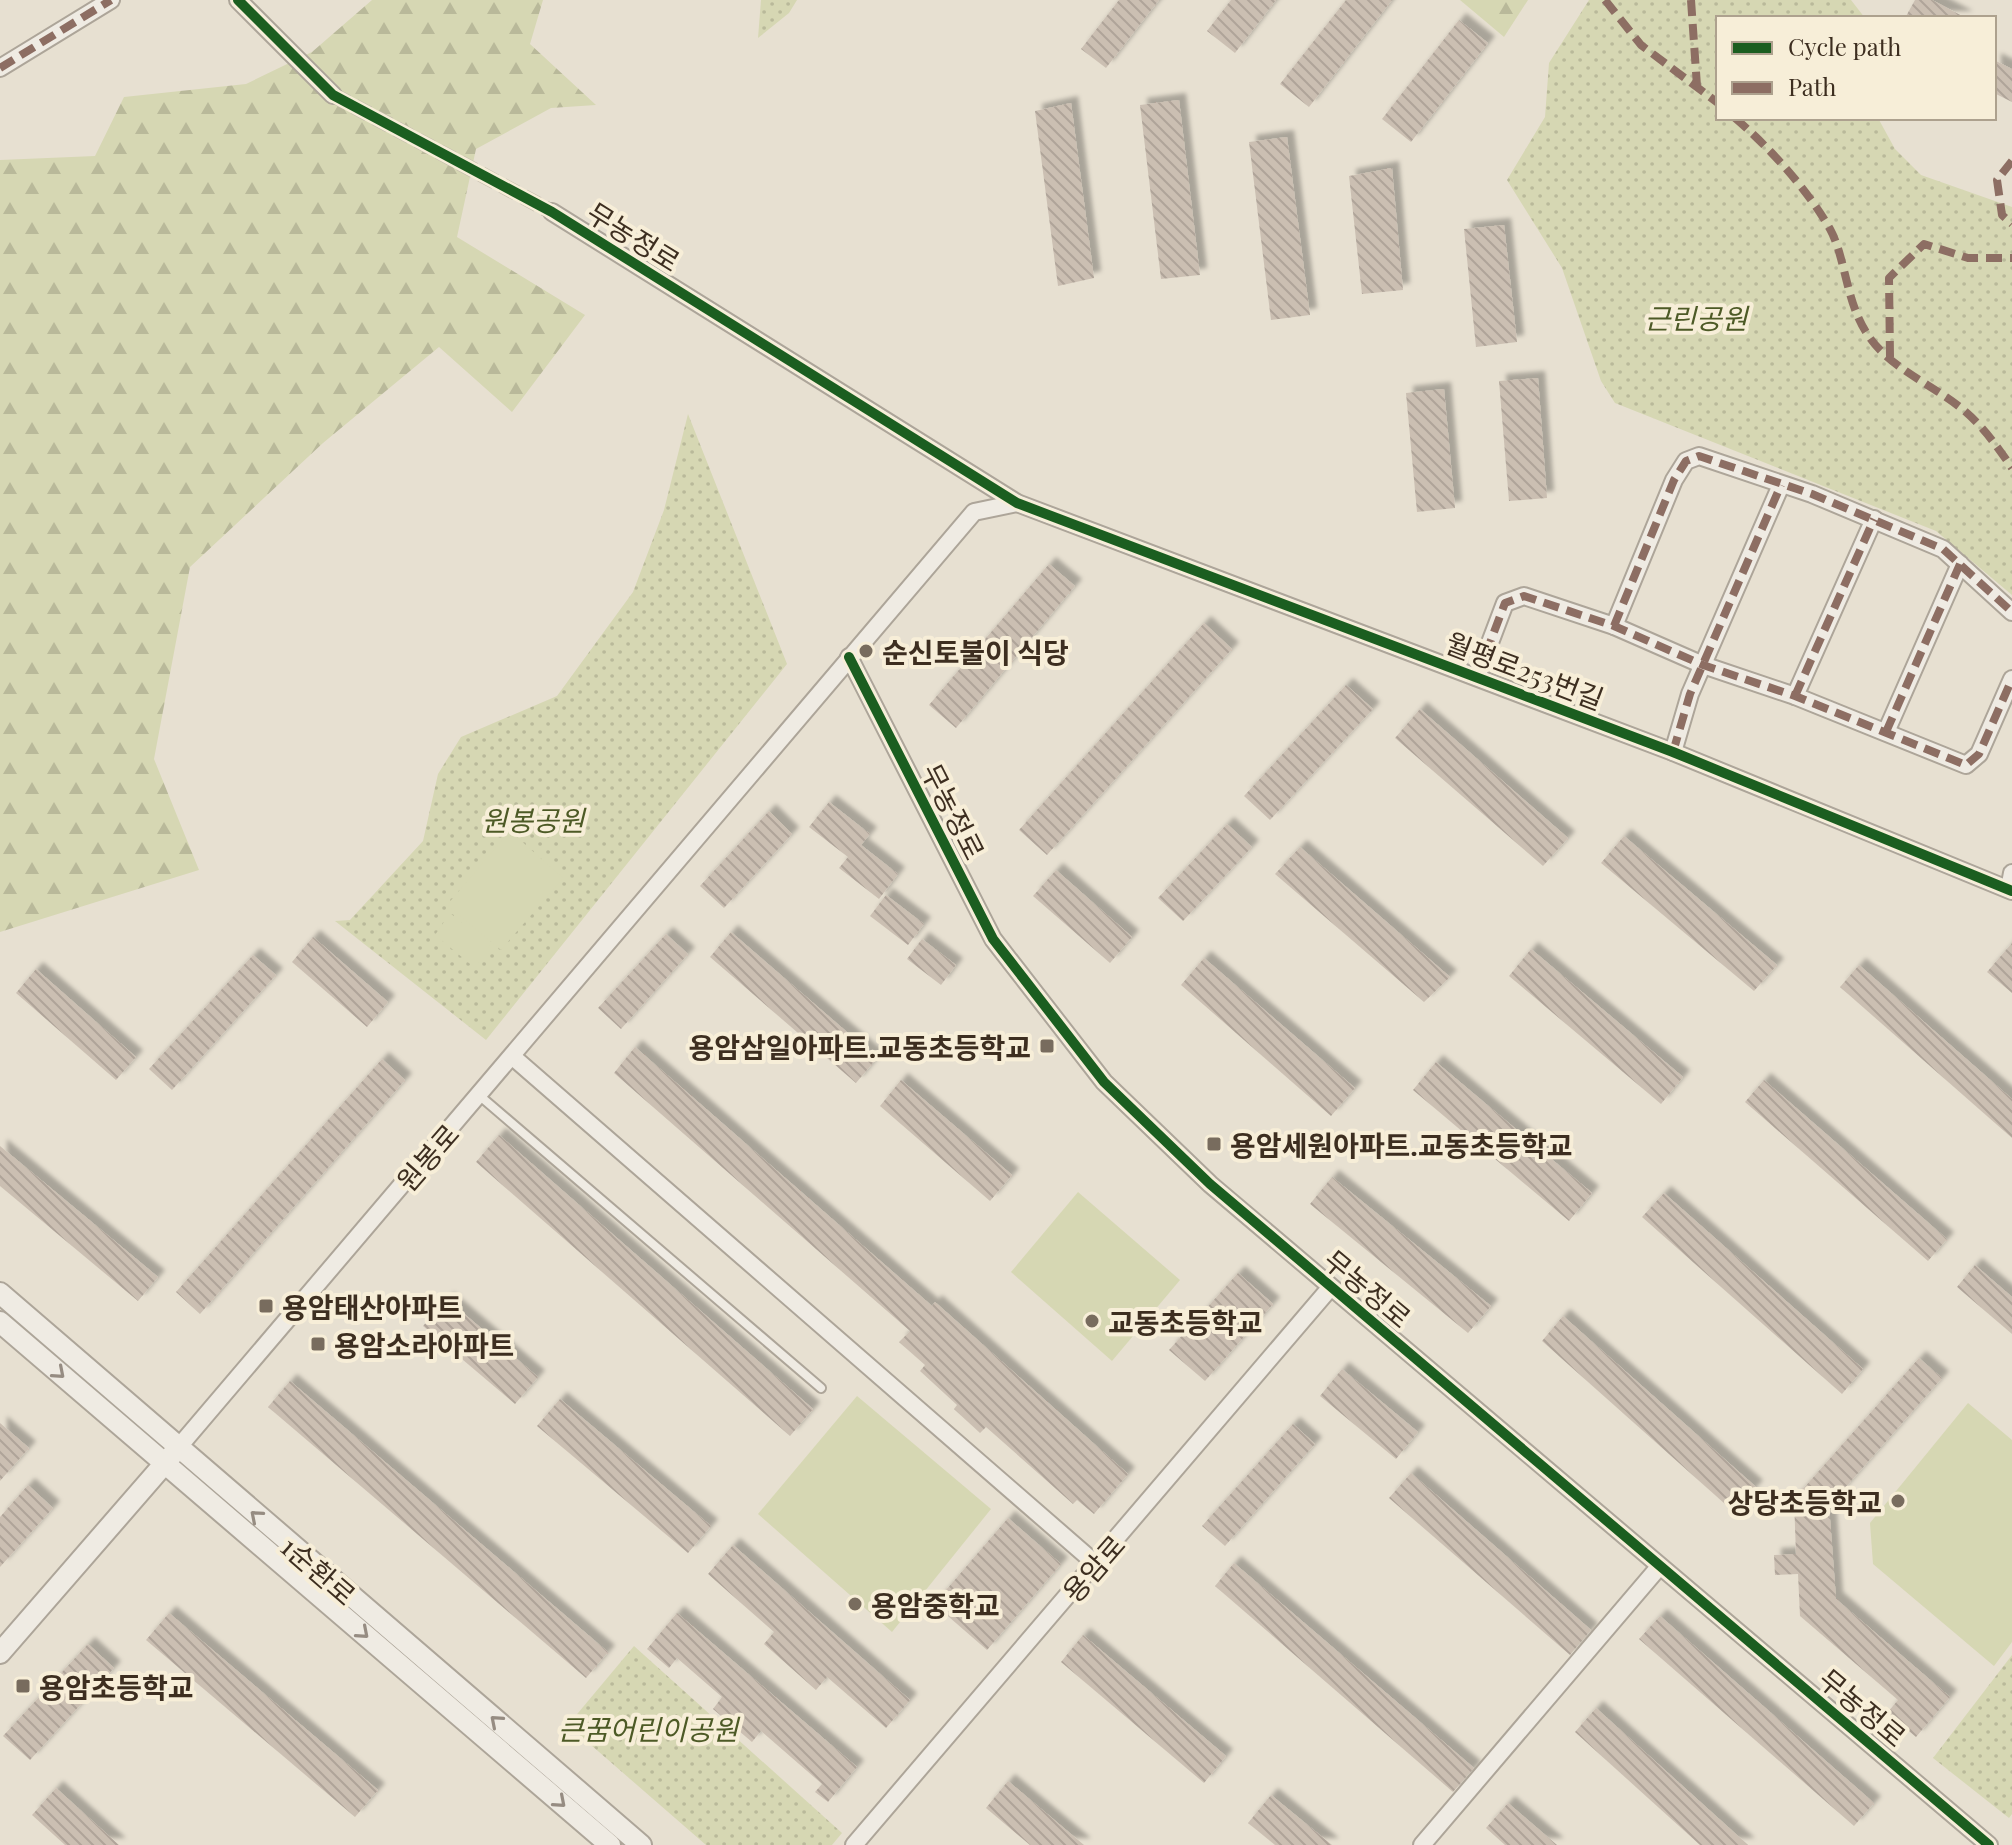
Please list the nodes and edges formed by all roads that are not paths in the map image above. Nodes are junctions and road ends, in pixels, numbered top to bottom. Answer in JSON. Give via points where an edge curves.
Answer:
{"nodes":[{"id":1,"x":111,"y":0,"type":"edge"},
{"id":2,"x":238,"y":0,"type":"edge"},
{"id":3,"x":0,"y":68,"type":"edge"},
{"id":4,"x":333,"y":95,"type":"tunnel mouth"},
{"id":5,"x":552,"y":212,"type":"tunnel mouth"},
{"id":6,"x":1781,"y":485,"type":"junction"},
{"id":7,"x":1017,"y":503,"type":"junction"},
{"id":8,"x":1874,"y":519,"type":"junction"},
{"id":9,"x":1960,"y":564,"type":"junction"},
{"id":10,"x":2012,"y":612,"type":"edge"},
{"id":11,"x":1614,"y":626,"type":"junction"},
{"id":12,"x":849,"y":657,"type":"junction"},
{"id":13,"x":1703,"y":665,"type":"junction"},
{"id":14,"x":1477,"y":677,"type":"junction"},
{"id":15,"x":2012,"y":679,"type":"edge"},
{"id":16,"x":1795,"y":696,"type":"junction"},
{"id":17,"x":1886,"y":732,"type":"junction"},
{"id":18,"x":1673,"y":752,"type":"junction"},
{"id":19,"x":2011,"y":884,"type":"edge"},
{"id":20,"x":513,"y":1057,"type":"junction"},
{"id":21,"x":480,"y":1096,"type":"junction"},
{"id":22,"x":1330,"y":1288,"type":"junction"},
{"id":23,"x":0,"y":1293,"type":"edge"},
{"id":24,"x":0,"y":1322,"type":"edge"},
{"id":25,"x":821,"y":1388,"type":"dead end"},
{"id":26,"x":171,"y":1456,"type":"junction"},
{"id":27,"x":1096,"y":1564,"type":"junction"},
{"id":28,"x":1659,"y":1567,"type":"junction"},
{"id":29,"x":0,"y":1653,"type":"edge"},
{"id":30,"x":610,"y":1845,"type":"edge"},
{"id":31,"x":641,"y":1845,"type":"edge"},
{"id":32,"x":854,"y":1845,"type":"edge"},
{"id":33,"x":1422,"y":1845,"type":"edge"},
{"id":34,"x":1989,"y":1845,"type":"edge"}],
"edges":[{"from":1,"to":3,"type":"street"},
{"from":2,"to":4,"type":"street"},
{"from":5,"to":7,"type":"street","name":"무농정로"},
{"from":6,"to":8,"type":"street"},
{"from":6,"to":11,"type":"street","via":[[1729,463],[1699,456],[1686,461]]},
{"from":6,"to":13,"type":"street"},
{"from":7,"to":12,"type":"street","via":[[974,512]]},
{"from":7,"to":14,"type":"street","name":"월평로253번길"},
{"from":8,"to":9,"type":"street","via":[[1943,549]]},
{"from":8,"to":16,"type":"street"},
{"from":9,"to":10,"type":"street"},
{"from":9,"to":17,"type":"street"},
{"from":11,"to":13,"type":"street"},
{"from":11,"to":14,"type":"street","via":[[1524,596],[1505,603]]},
{"from":12,"to":20,"type":"street","name":"원봉로"},
{"from":12,"to":22,"type":"street","name":"무농정로","via":[[993,939],[1104,1082]]},
{"from":13,"to":16,"type":"street"},
{"from":13,"to":18,"type":"street"},
{"from":14,"to":18,"type":"street","name":"월평로253번길"},
{"from":15,"to":17,"type":"street","via":[[1979,754],[1966,765]]},
{"from":16,"to":17,"type":"street"},
{"from":18,"to":19,"type":"street","name":"월평로253번길"},
{"from":20,"to":21,"type":"street","name":"원봉로"},
{"from":20,"to":27,"type":"street"},
{"from":21,"to":25,"type":"lane"},
{"from":21,"to":26,"type":"street","name":"원봉로"},
{"from":22,"to":27,"type":"street","name":"용암로"},
{"from":22,"to":28,"type":"street","name":"무농정로"},
{"from":23,"to":26,"type":"street","name":"1순환로"},
{"from":24,"to":26,"type":"street","name":"1순환로","one_way":true},
{"from":26,"to":29,"type":"street","name":"원봉로"},
{"from":26,"to":30,"type":"street","name":"1순환로","one_way":true},
{"from":31,"to":26,"type":"street","name":"1순환로","one_way":true},
{"from":27,"to":32,"type":"street","name":"용암로"},
{"from":28,"to":33,"type":"street"},
{"from":28,"to":34,"type":"street","name":"무농정로"}]}
